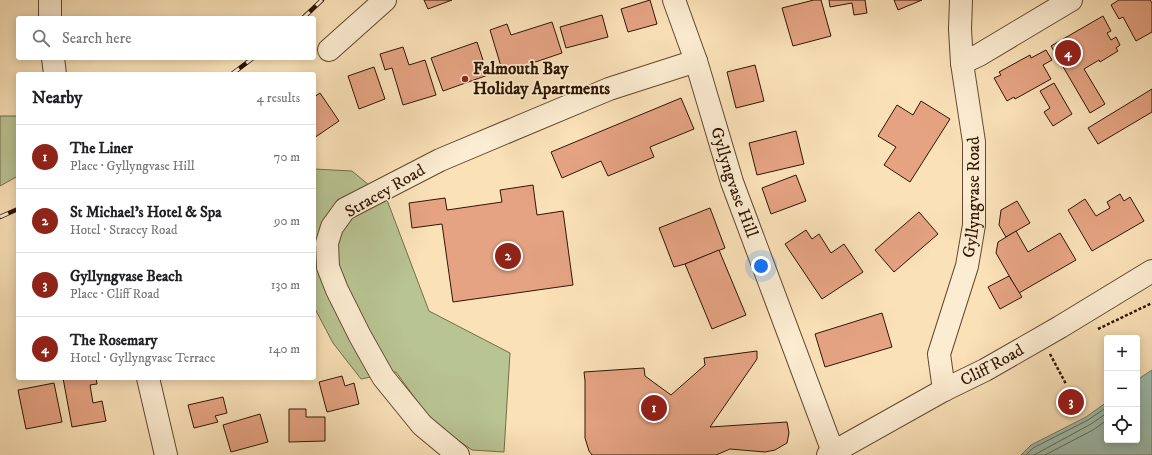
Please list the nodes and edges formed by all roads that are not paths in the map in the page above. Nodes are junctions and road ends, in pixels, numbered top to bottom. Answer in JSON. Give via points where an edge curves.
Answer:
{"nodes":[{"id":1,"x":50,"y":0,"type":"edge"},
{"id":2,"x":385,"y":0,"type":"edge"},
{"id":3,"x":674,"y":0,"type":"edge"},
{"id":4,"x":961,"y":0,"type":"edge"},
{"id":5,"x":1071,"y":0,"type":"edge"},
{"id":6,"x":50,"y":16,"type":"edge"},
{"id":7,"x":329,"y":50,"type":"dead end"},
{"id":8,"x":53,"y":60,"type":"edge"},
{"id":9,"x":696,"y":61,"type":"junction"},
{"id":10,"x":962,"y":63,"type":"junction"},
{"id":11,"x":55,"y":72,"type":"edge"},
{"id":12,"x":1152,"y":271,"type":"edge"},
{"id":13,"x":148,"y":380,"type":"edge"},
{"id":14,"x":944,"y":390,"type":"junction"},
{"id":15,"x":831,"y":454,"type":"edge"},
{"id":16,"x":166,"y":455,"type":"edge"},
{"id":17,"x":458,"y":455,"type":"edge"}],
"edges":[{"from":1,"to":6,"type":"street"},
{"from":2,"to":7,"type":"street"},
{"from":3,"to":9,"type":"street","name":"Gyllyngvase Hill"},
{"from":4,"to":10,"type":"street","name":"Gyllyngvase Road"},
{"from":5,"to":10,"type":"street"},
{"from":8,"to":11,"type":"street"},
{"from":9,"to":15,"type":"street","name":"Gyllyngvase Hill","via":[[732,182]]},
{"from":9,"to":17,"type":"street","name":"Stracey Road","via":[[609,89],[440,160],[345,209],[332,226],[327,243],[328,267],[337,290],[382,377],[422,425]]},
{"from":10,"to":14,"type":"street","name":"Gyllyngvase Road","via":[[974,142],[974,225],[967,266],[939,354]]},
{"from":12,"to":14,"type":"street","name":"Cliff Road","via":[[985,370]]},
{"from":13,"to":16,"type":"street"},
{"from":14,"to":15,"type":"street","name":"Cliff Road"}]}
